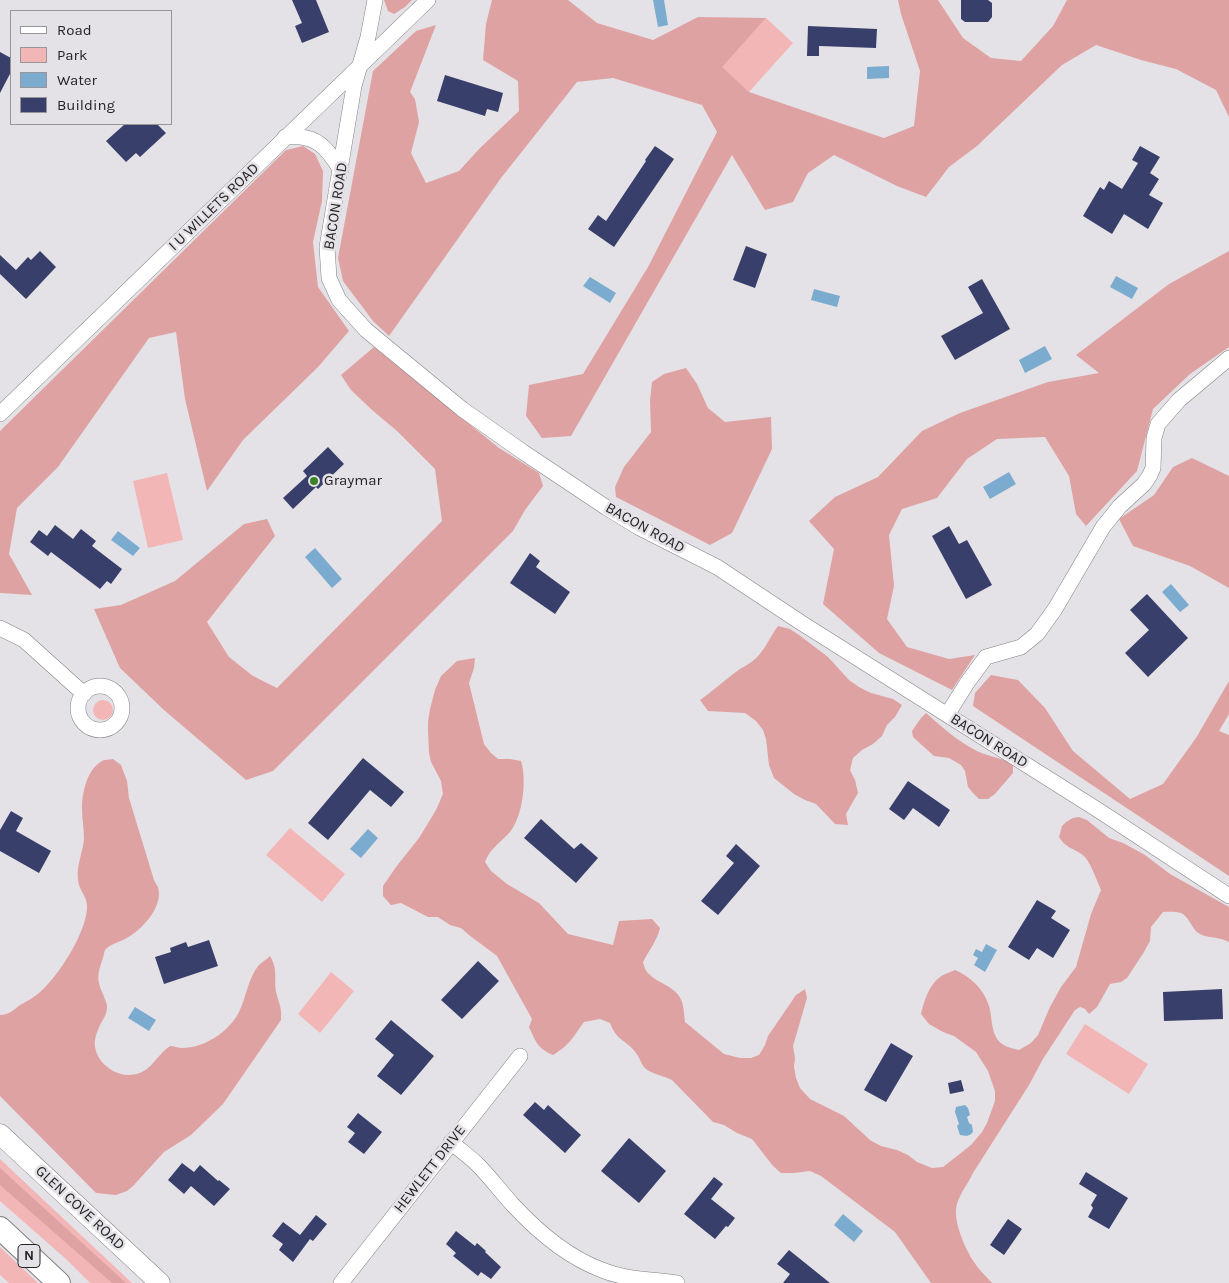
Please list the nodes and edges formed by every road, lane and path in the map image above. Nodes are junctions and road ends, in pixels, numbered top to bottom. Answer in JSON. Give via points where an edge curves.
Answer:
{"nodes":[{"id":1,"x":375,"y":0,"type":"edge"},
{"id":2,"x":428,"y":0,"type":"edge"},
{"id":3,"x":361,"y":64,"type":"junction"},
{"id":4,"x":285,"y":137,"type":"junction"},
{"id":5,"x":341,"y":170,"type":"junction"},
{"id":6,"x":1229,"y":358,"type":"edge"},
{"id":7,"x":0,"y":414,"type":"edge"},
{"id":8,"x":0,"y":628,"type":"edge"},
{"id":9,"x":84,"y":694,"type":"dead end"},
{"id":10,"x":947,"y":715,"type":"junction"},
{"id":11,"x":1229,"y":896,"type":"edge"},
{"id":12,"x":520,"y":1056,"type":"dead end"},
{"id":13,"x":0,"y":1134,"type":"edge"},
{"id":14,"x":451,"y":1142,"type":"junction"},
{"id":15,"x":0,"y":1228,"type":"edge"},
{"id":16,"x":59,"y":1283,"type":"edge"},
{"id":17,"x":160,"y":1283,"type":"edge"},
{"id":18,"x":341,"y":1283,"type":"edge"},
{"id":19,"x":677,"y":1283,"type":"edge"}],
"edges":[{"from":1,"to":3,"type":"street","name":"BACON ROAD"},
{"from":2,"to":3,"type":"street","name":"I U WILLETS ROAD"},
{"from":3,"to":4,"type":"street","name":"I U WILLETS ROAD"},
{"from":3,"to":5,"type":"street","name":"BACON ROAD","via":[[354,86]]},
{"from":4,"to":5,"type":"street","via":[[304,137],[319,144]]},
{"from":4,"to":7,"type":"street","name":"I U WILLETS ROAD"},
{"from":5,"to":10,"type":"street","name":"BACON ROAD","via":[[327,247],[329,278],[339,300],[366,330],[462,409],[595,500],[717,567]]},
{"from":6,"to":10,"type":"street","via":[[1179,400],[1158,424],[1150,475],[1102,528],[1037,634],[1021,648],[986,657]]},
{"from":8,"to":9,"type":"street","via":[[24,640]]},
{"from":10,"to":11,"type":"street","name":"BACON ROAD"},
{"from":12,"to":14,"type":"street","name":"HEWLETT DRIVE"},
{"from":13,"to":17,"type":"main road","name":"GLEN COVE ROAD"},
{"from":14,"to":18,"type":"street","name":"HEWLETT DRIVE"},
{"from":14,"to":19,"type":"street","via":[[478,1164],[539,1230],[565,1251],[620,1276]]},
{"from":15,"to":16,"type":"highway","number":"N"}]}
